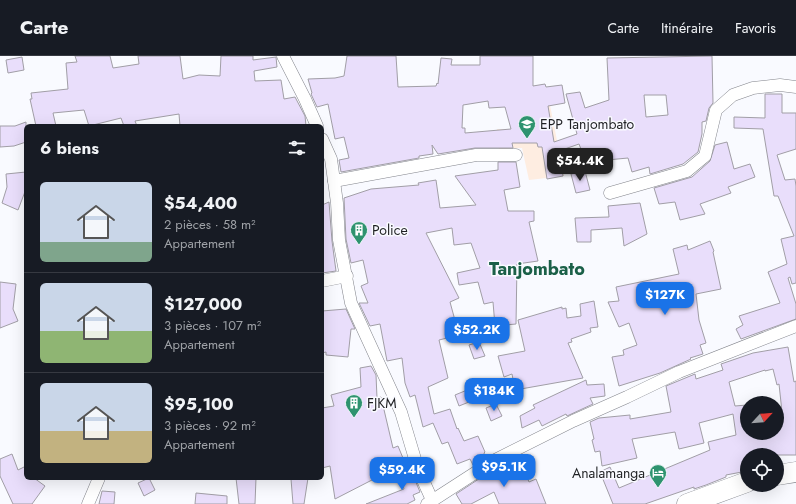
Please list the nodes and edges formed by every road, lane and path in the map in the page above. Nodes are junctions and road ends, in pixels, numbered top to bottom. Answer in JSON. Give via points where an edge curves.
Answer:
{"nodes":[{"id":1,"x":283,"y":56,"type":"edge"},
{"id":2,"x":796,"y":87,"type":"edge"},
{"id":3,"x":316,"y":124,"type":"edge"},
{"id":4,"x":324,"y":143,"type":"edge"},
{"id":5,"x":516,"y":155,"type":"dead end"},
{"id":6,"x":334,"y":181,"type":"junction"},
{"id":7,"x":610,"y":193,"type":"dead end"},
{"id":8,"x":347,"y":276,"type":"junction"},
{"id":9,"x":324,"y":282,"type":"edge"},
{"id":10,"x":796,"y":326,"type":"edge"},
{"id":11,"x":796,"y":472,"type":"edge"},
{"id":12,"x":784,"y":474,"type":"edge"},
{"id":13,"x":97,"y":480,"type":"edge"},
{"id":14,"x":740,"y":485,"type":"edge"},
{"id":15,"x":429,"y":502,"type":"edge"},
{"id":16,"x":88,"y":504,"type":"edge"},
{"id":17,"x":687,"y":504,"type":"edge"}],
"edges":[{"from":1,"to":3,"type":"street"},
{"from":2,"to":7,"type":"street","via":[[780,85],[753,88],[733,95],[716,110],[705,156],[687,171]]},
{"from":4,"to":6,"type":"street","via":[[331,159]]},
{"from":5,"to":6,"type":"street","via":[[476,155]]},
{"from":6,"to":8,"type":"street","via":[[339,240]]},
{"from":8,"to":9,"type":"street"},
{"from":8,"to":15,"type":"street","via":[[351,303],[400,412]]},
{"from":10,"to":15,"type":"street","via":[[679,372],[573,421],[495,460]]},
{"from":11,"to":12,"type":"main road"},
{"from":13,"to":16,"type":"street"},
{"from":14,"to":17,"type":"main road"}]}
